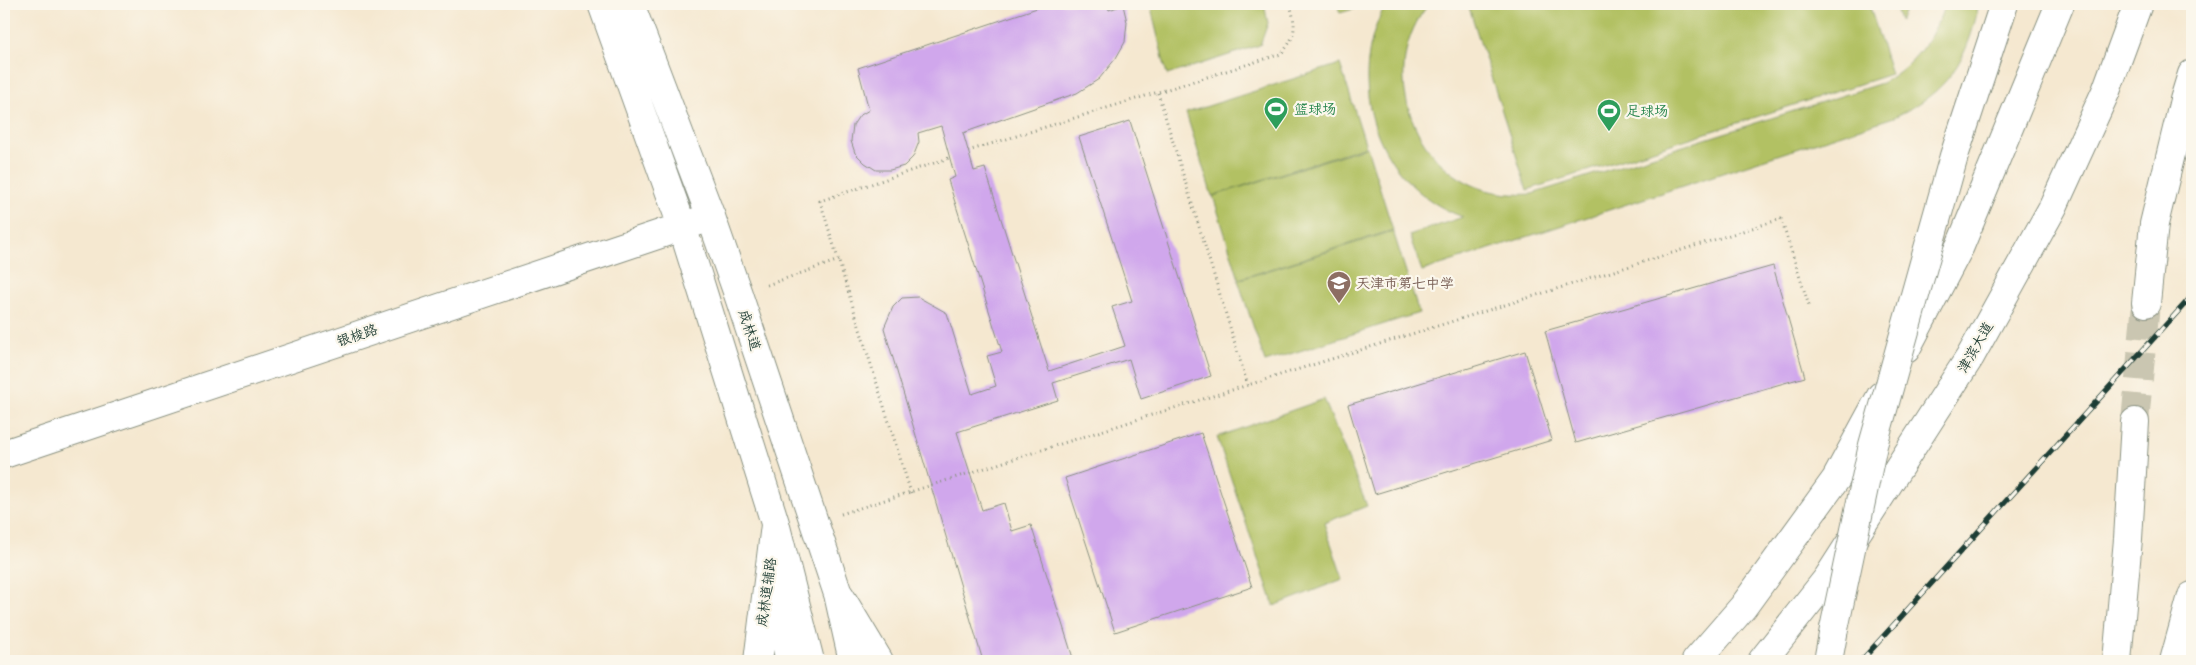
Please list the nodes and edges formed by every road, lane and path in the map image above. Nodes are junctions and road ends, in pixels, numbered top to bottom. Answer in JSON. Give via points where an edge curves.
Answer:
{"nodes":[{"id":1,"x":602,"y":4,"type":"edge"},
{"id":2,"x":630,"y":4,"type":"edge"},
{"id":3,"x":1290,"y":4,"type":"edge"},
{"id":4,"x":2004,"y":4,"type":"edge"},
{"id":5,"x":2060,"y":4,"type":"edge"},
{"id":6,"x":2134,"y":9,"type":"edge"},
{"id":7,"x":2192,"y":74,"type":"edge"},
{"id":8,"x":1158,"y":93,"type":"junction"},
{"id":9,"x":968,"y":150,"type":"dead end"},
{"id":10,"x":949,"y":158,"type":"dead end"},
{"id":11,"x":711,"y":217,"type":"junction"},
{"id":12,"x":682,"y":226,"type":"junction"},
{"id":13,"x":839,"y":260,"type":"junction"},
{"id":14,"x":738,"y":294,"type":"junction"},
{"id":15,"x":2146,"y":304,"type":"tunnel mouth"},
{"id":16,"x":1810,"y":309,"type":"dead end"},
{"id":17,"x":1248,"y":386,"type":"junction"},
{"id":18,"x":2135,"y":422,"type":"tunnel mouth"},
{"id":19,"x":4,"y":454,"type":"edge"},
{"id":20,"x":912,"y":493,"type":"junction"},
{"id":21,"x":814,"y":522,"type":"junction"},
{"id":22,"x":775,"y":523,"type":"junction"},
{"id":23,"x":838,"y":594,"type":"junction"},
{"id":24,"x":2192,"y":596,"type":"edge"},
{"id":25,"x":758,"y":661,"type":"edge"},
{"id":26,"x":788,"y":661,"type":"edge"},
{"id":27,"x":810,"y":661,"type":"edge"},
{"id":28,"x":853,"y":661,"type":"edge"},
{"id":29,"x":879,"y":661,"type":"edge"},
{"id":30,"x":1696,"y":661,"type":"edge"},
{"id":31,"x":1762,"y":661,"type":"edge"},
{"id":32,"x":1828,"y":661,"type":"edge"},
{"id":33,"x":2118,"y":661,"type":"edge"},
{"id":34,"x":2174,"y":661,"type":"edge"}],
"edges":[{"from":1,"to":12,"type":"main road"},
{"from":2,"to":11,"type":"main road","name":"成林道"},
{"from":3,"to":8,"type":"path","via":[[1294,21],[1292,42],[1281,54]]},
{"from":4,"to":32,"type":"main road","bridge":true,"via":[[1954,156],[1873,445]]},
{"from":5,"to":30,"type":"main road","via":[[1960,246],[1836,478],[1743,607]]},
{"from":6,"to":31,"type":"main road","name":"津滨大道","bridge":true,"via":[[2106,91],[2053,207],[1970,357],[1827,579]]},
{"from":7,"to":15,"type":"main road","via":[[2154,224]]},
{"from":8,"to":9,"type":"path"},
{"from":8,"to":17,"type":"path"},
{"from":10,"to":13,"type":"path","via":[[820,202]]},
{"from":11,"to":12,"type":"main road","name":"银梭路"},
{"from":11,"to":14,"type":"main road","name":"成林道"},
{"from":12,"to":19,"type":"main road","name":"银梭路"},
{"from":12,"to":22,"type":"main road"},
{"from":13,"to":14,"type":"path"},
{"from":13,"to":20,"type":"path"},
{"from":14,"to":21,"type":"main road","name":"成林道"},
{"from":16,"to":17,"type":"path","via":[[1781,220]]},
{"from":17,"to":20,"type":"path"},
{"from":18,"to":33,"type":"main road"},
{"from":20,"to":21,"type":"path"},
{"from":21,"to":23,"type":"main road","name":"成林道"},
{"from":22,"to":25,"type":"main road","name":"成林道辅路"},
{"from":22,"to":26,"type":"main road","via":[[780,604]]},
{"from":22,"to":27,"type":"main road"},
{"from":23,"to":28,"type":"main road","name":"成林道"},
{"from":23,"to":29,"type":"main road"},
{"from":24,"to":34,"type":"main road"}]}
